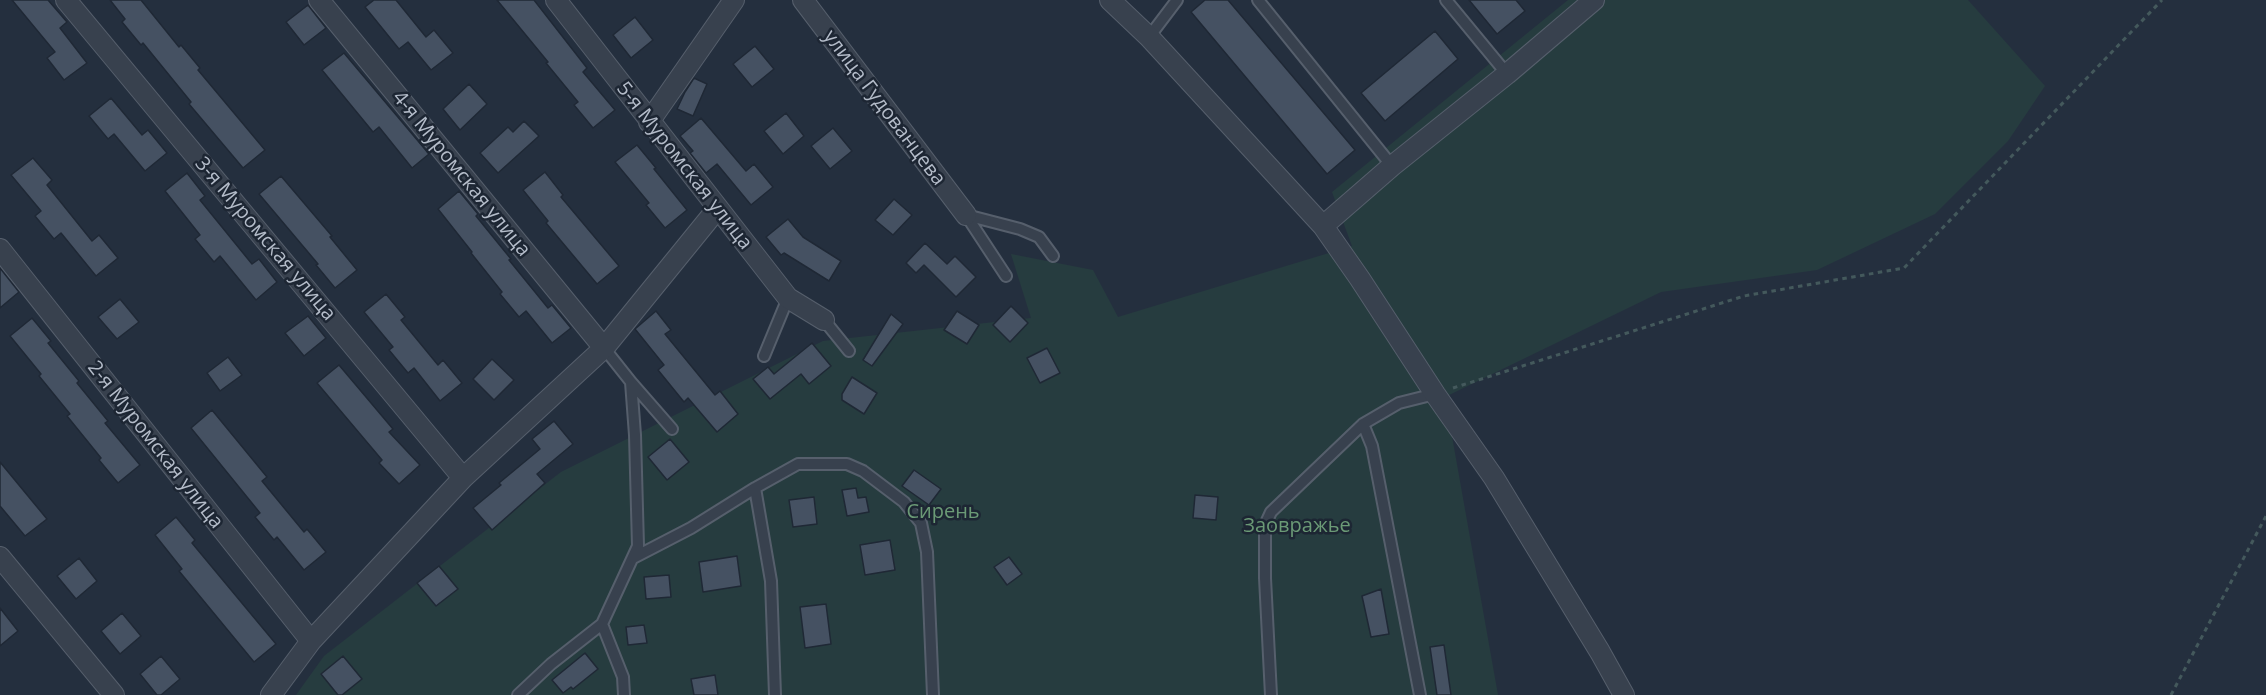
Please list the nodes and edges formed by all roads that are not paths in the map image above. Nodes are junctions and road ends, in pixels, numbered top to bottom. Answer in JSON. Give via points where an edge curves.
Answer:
{"nodes":[{"id":1,"x":66,"y":0,"type":"edge"},
{"id":2,"x":319,"y":0,"type":"edge"},
{"id":3,"x":556,"y":0,"type":"edge"},
{"id":4,"x":734,"y":0,"type":"edge"},
{"id":5,"x":803,"y":0,"type":"edge"},
{"id":6,"x":1110,"y":0,"type":"edge"},
{"id":7,"x":1177,"y":0,"type":"edge"},
{"id":8,"x":1258,"y":0,"type":"edge"},
{"id":9,"x":1446,"y":0,"type":"edge"},
{"id":10,"x":1594,"y":0,"type":"edge"},
{"id":11,"x":1149,"y":37,"type":"junction"},
{"id":12,"x":1507,"y":74,"type":"junction"},
{"id":13,"x":649,"y":122,"type":"junction"},
{"id":14,"x":1392,"y":165,"type":"junction"},
{"id":15,"x":717,"y":209,"type":"junction"},
{"id":16,"x":966,"y":215,"type":"junction"},
{"id":17,"x":1323,"y":226,"type":"junction"},
{"id":18,"x":0,"y":249,"type":"edge"},
{"id":19,"x":1053,"y":256,"type":"dead end"},
{"id":20,"x":1006,"y":276,"type":"dead end"},
{"id":21,"x":788,"y":298,"type":"junction"},
{"id":22,"x":824,"y":320,"type":"joint"},
{"id":23,"x":604,"y":348,"type":"junction"},
{"id":24,"x":849,"y":351,"type":"dead end"},
{"id":25,"x":764,"y":356,"type":"dead end"},
{"id":26,"x":631,"y":382,"type":"junction"},
{"id":27,"x":1435,"y":394,"type":"junction"},
{"id":28,"x":1363,"y":424,"type":"junction"},
{"id":29,"x":672,"y":429,"type":"dead end"},
{"id":30,"x":463,"y":478,"type":"junction"},
{"id":31,"x":755,"y":488,"type":"junction"},
{"id":32,"x":0,"y":557,"type":"edge"},
{"id":33,"x":634,"y":557,"type":"junction"},
{"id":34,"x":602,"y":624,"type":"junction"},
{"id":35,"x":311,"y":641,"type":"junction"},
{"id":36,"x":114,"y":695,"type":"edge"},
{"id":37,"x":271,"y":695,"type":"edge"},
{"id":38,"x":518,"y":695,"type":"edge"},
{"id":39,"x":624,"y":695,"type":"edge"},
{"id":40,"x":775,"y":695,"type":"edge"},
{"id":41,"x":933,"y":695,"type":"edge"},
{"id":42,"x":1270,"y":695,"type":"edge"},
{"id":43,"x":1420,"y":695,"type":"edge"},
{"id":44,"x":1624,"y":695,"type":"edge"}],
"edges":[{"from":1,"to":30,"type":"street","name":"3-я Муромская улица"},
{"from":2,"to":23,"type":"street","name":"4-я Муромская улица"},
{"from":3,"to":13,"type":"street","name":"5-я Муромская улица"},
{"from":4,"to":13,"type":"street"},
{"from":5,"to":16,"type":"street","name":"улица Гудованцева"},
{"from":6,"to":11,"type":"street"},
{"from":7,"to":11,"type":"lane"},
{"from":8,"to":14,"type":"lane"},
{"from":9,"to":12,"type":"lane"},
{"from":10,"to":12,"type":"street"},
{"from":11,"to":17,"type":"street"},
{"from":12,"to":14,"type":"street"},
{"from":13,"to":15,"type":"street","name":"5-я Муромская улица"},
{"from":14,"to":17,"type":"street"},
{"from":15,"to":21,"type":"street","name":"5-я Муромская улица"},
{"from":15,"to":23,"type":"street"},
{"from":16,"to":19,"type":"lane","via":[[1039,237]]},
{"from":16,"to":20,"type":"lane"},
{"from":17,"to":27,"type":"street"},
{"from":18,"to":35,"type":"street","name":"2-я Муромская улица"},
{"from":21,"to":22,"type":"street","name":"5-я Муромская улица"},
{"from":21,"to":25,"type":"lane"},
{"from":22,"to":24,"type":"lane"},
{"from":23,"to":26,"type":"lane"},
{"from":23,"to":30,"type":"street"},
{"from":26,"to":29,"type":"lane"},
{"from":26,"to":33,"type":"lane","via":[[638,546]]},
{"from":27,"to":28,"type":"lane","via":[[1399,403]]},
{"from":27,"to":44,"type":"street","via":[[1494,478]]},
{"from":28,"to":42,"type":"lane","via":[[1271,512],[1265,525]]},
{"from":28,"to":43,"type":"lane","via":[[1372,446]]},
{"from":30,"to":35,"type":"street"},
{"from":31,"to":33,"type":"lane","via":[[691,528]]},
{"from":31,"to":40,"type":"lane","via":[[771,581]]},
{"from":31,"to":41,"type":"lane","via":[[798,464],[847,464],[863,471],[904,502],[921,523],[927,552]]},
{"from":32,"to":36,"type":"street"},
{"from":33,"to":34,"type":"lane"},
{"from":34,"to":38,"type":"lane"},
{"from":34,"to":39,"type":"lane","via":[[623,677]]},
{"from":35,"to":37,"type":"street"}]}
